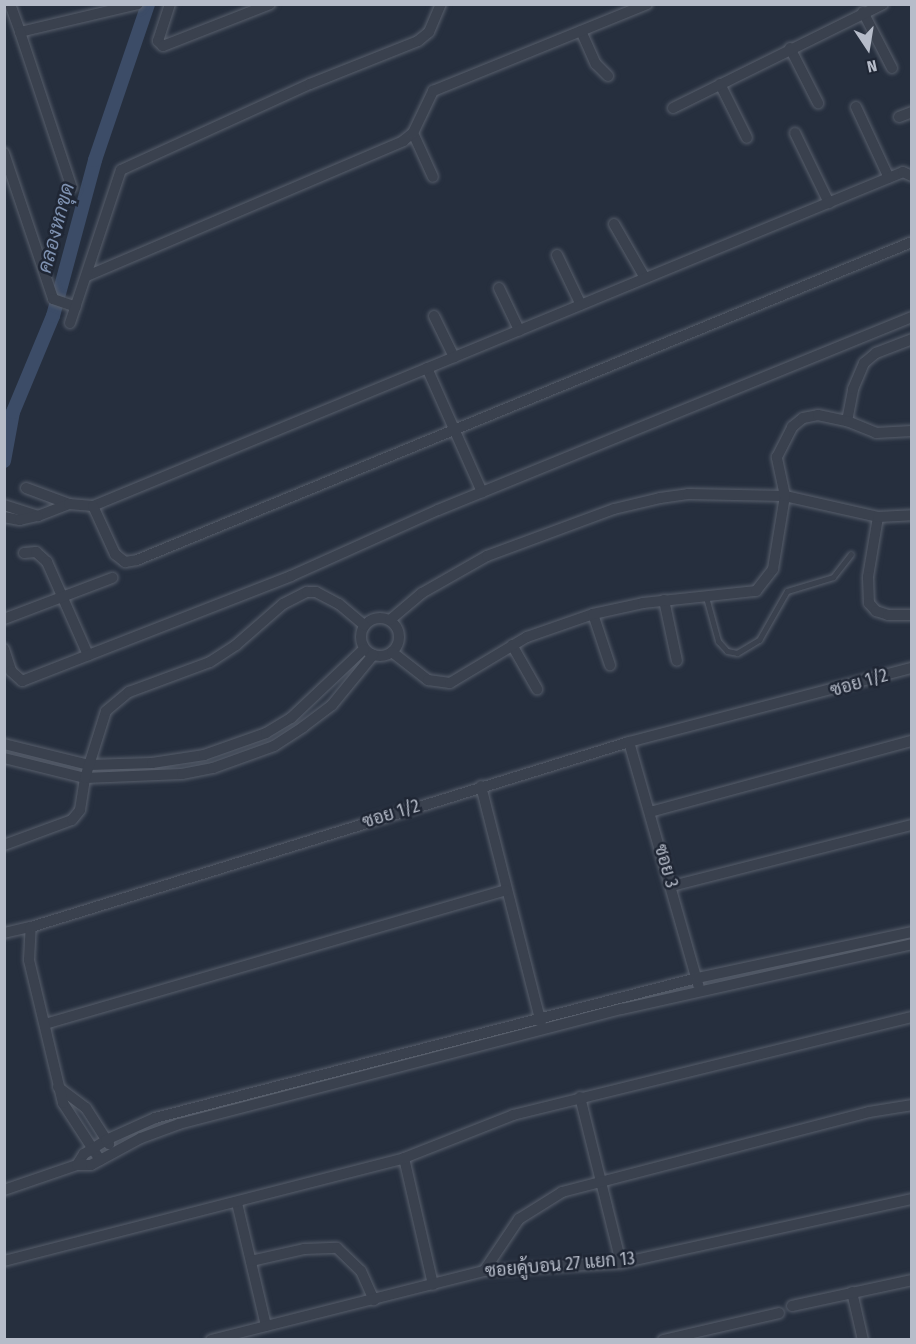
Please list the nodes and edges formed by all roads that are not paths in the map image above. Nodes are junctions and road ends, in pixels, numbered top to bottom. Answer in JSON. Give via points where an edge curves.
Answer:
{"nodes":[{"id":1,"x":10,"y":4,"type":"edge"},
{"id":2,"x":170,"y":4,"type":"edge"},
{"id":3,"x":270,"y":4,"type":"edge"},
{"id":4,"x":441,"y":4,"type":"edge"},
{"id":5,"x":647,"y":4,"type":"edge"},
{"id":6,"x":884,"y":4,"type":"edge"},
{"id":7,"x":137,"y":5,"type":"edge"},
{"id":8,"x":863,"y":12,"type":"junction"},
{"id":9,"x":580,"y":31,"type":"junction"},
{"id":10,"x":20,"y":32,"type":"junction"},
{"id":11,"x":790,"y":48,"type":"junction"},
{"id":12,"x":892,"y":68,"type":"dead end"},
{"id":13,"x":608,"y":76,"type":"dead end"},
{"id":14,"x":720,"y":84,"type":"junction"},
{"id":15,"x":818,"y":103,"type":"dead end"},
{"id":16,"x":856,"y":107,"type":"dead end"},
{"id":17,"x":674,"y":108,"type":"dead end"},
{"id":18,"x":912,"y":112,"type":"edge"},
{"id":19,"x":899,"y":117,"type":"dead end"},
{"id":20,"x":413,"y":133,"type":"junction"},
{"id":21,"x":795,"y":133,"type":"dead end"},
{"id":22,"x":747,"y":138,"type":"dead end"},
{"id":23,"x":4,"y":153,"type":"edge"},
{"id":24,"x":912,"y":176,"type":"edge"},
{"id":25,"x":433,"y":177,"type":"dead end"},
{"id":26,"x":889,"y":178,"type":"junction"},
{"id":27,"x":72,"y":188,"type":"dead end"},
{"id":28,"x":829,"y":203,"type":"junction"},
{"id":29,"x":614,"y":224,"type":"dead end"},
{"id":30,"x":912,"y":242,"type":"edge"},
{"id":31,"x":556,"y":255,"type":"dead end"},
{"id":32,"x":87,"y":276,"type":"junction"},
{"id":33,"x":645,"y":278,"type":"junction"},
{"id":34,"x":499,"y":288,"type":"dead end"},
{"id":35,"x":72,"y":305,"type":"junction"},
{"id":36,"x":581,"y":305,"type":"junction"},
{"id":37,"x":434,"y":316,"type":"dead end"},
{"id":38,"x":912,"y":317,"type":"edge"},
{"id":39,"x":70,"y":324,"type":"dead end"},
{"id":40,"x":519,"y":330,"type":"junction"},
{"id":41,"x":912,"y":339,"type":"edge"},
{"id":42,"x":454,"y":357,"type":"junction"},
{"id":43,"x":427,"y":368,"type":"junction"},
{"id":44,"x":847,"y":421,"type":"junction"},
{"id":45,"x":455,"y":430,"type":"junction"},
{"id":46,"x":912,"y":431,"type":"edge"},
{"id":47,"x":26,"y":488,"type":"dead end"},
{"id":48,"x":482,"y":492,"type":"junction"},
{"id":49,"x":785,"y":496,"type":"junction"},
{"id":50,"x":69,"y":504,"type":"junction"},
{"id":51,"x":4,"y":505,"type":"edge"},
{"id":52,"x":93,"y":506,"type":"junction"},
{"id":53,"x":912,"y":515,"type":"edge"},
{"id":54,"x":39,"y":516,"type":"junction"},
{"id":55,"x":4,"y":517,"type":"edge"},
{"id":56,"x":879,"y":517,"type":"junction"},
{"id":57,"x":24,"y":553,"type":"dead end"},
{"id":58,"x":851,"y":554,"type":"dead end"},
{"id":59,"x":112,"y":578,"type":"dead end"},
{"id":60,"x":65,"y":597,"type":"junction"},
{"id":61,"x":706,"y":597,"type":"junction"},
{"id":62,"x":664,"y":600,"type":"junction"},
{"id":63,"x":593,"y":614,"type":"junction"},
{"id":64,"x":912,"y":615,"type":"edge"},
{"id":65,"x":4,"y":619,"type":"edge"},
{"id":66,"x":390,"y":620,"type":"junction"},
{"id":67,"x":364,"y":625,"type":"junction"},
{"id":68,"x":512,"y":645,"type":"junction"},
{"id":69,"x":4,"y":649,"type":"edge"},
{"id":70,"x":368,"y":652,"type":"junction"},
{"id":71,"x":392,"y":652,"type":"junction"},
{"id":72,"x":88,"y":655,"type":"junction"},
{"id":73,"x":677,"y":660,"type":"dead end"},
{"id":74,"x":610,"y":665,"type":"dead end"},
{"id":75,"x":912,"y":668,"type":"edge"},
{"id":76,"x":537,"y":689,"type":"dead end"},
{"id":77,"x":273,"y":728,"type":"junction"},
{"id":78,"x":281,"y":741,"type":"junction"},
{"id":79,"x":912,"y":741,"type":"edge"},
{"id":80,"x":629,"y":742,"type":"junction"},
{"id":81,"x":4,"y":744,"type":"edge"},
{"id":82,"x":4,"y":758,"type":"edge"},
{"id":83,"x":189,"y":758,"type":"junction"},
{"id":84,"x":88,"y":765,"type":"junction"},
{"id":85,"x":191,"y":772,"type":"junction"},
{"id":86,"x":85,"y":778,"type":"junction"},
{"id":87,"x":480,"y":786,"type":"junction"},
{"id":88,"x":650,"y":812,"type":"junction"},
{"id":89,"x":912,"y":825,"type":"edge"},
{"id":90,"x":4,"y":845,"type":"edge"},
{"id":91,"x":672,"y":886,"type":"junction"},
{"id":92,"x":506,"y":890,"type":"junction"},
{"id":93,"x":31,"y":927,"type":"junction"},
{"id":94,"x":912,"y":932,"type":"edge"},
{"id":95,"x":4,"y":933,"type":"edge"},
{"id":96,"x":912,"y":944,"type":"edge"},
{"id":97,"x":697,"y":978,"type":"junction"},
{"id":98,"x":700,"y":991,"type":"junction"},
{"id":99,"x":912,"y":1017,"type":"edge"},
{"id":100,"x":45,"y":1024,"type":"junction"},
{"id":101,"x":541,"y":1024,"type":"junction"},
{"id":102,"x":58,"y":1087,"type":"junction"},
{"id":103,"x":580,"y":1097,"type":"junction"},
{"id":104,"x":912,"y":1105,"type":"edge"},
{"id":105,"x":106,"y":1140,"type":"junction"},
{"id":106,"x":92,"y":1149,"type":"junction"},
{"id":107,"x":114,"y":1152,"type":"junction"},
{"id":108,"x":404,"y":1158,"type":"junction"},
{"id":109,"x":100,"y":1160,"type":"junction"},
{"id":110,"x":72,"y":1167,"type":"junction"},
{"id":111,"x":600,"y":1181,"type":"junction"},
{"id":112,"x":4,"y":1190,"type":"edge"},
{"id":113,"x":912,"y":1199,"type":"edge"},
{"id":114,"x":237,"y":1203,"type":"junction"},
{"id":115,"x":4,"y":1261,"type":"edge"},
{"id":116,"x":251,"y":1261,"type":"junction"},
{"id":117,"x":621,"y":1263,"type":"junction"},
{"id":118,"x":484,"y":1271,"type":"junction"},
{"id":119,"x":912,"y":1280,"type":"edge"},
{"id":120,"x":433,"y":1285,"type":"junction"},
{"id":121,"x":852,"y":1292,"type":"junction"},
{"id":122,"x":374,"y":1300,"type":"junction"},
{"id":123,"x":792,"y":1306,"type":"dead end"},
{"id":124,"x":779,"y":1313,"type":"dead end"},
{"id":125,"x":266,"y":1326,"type":"junction"},
{"id":126,"x":211,"y":1340,"type":"edge"},
{"id":127,"x":663,"y":1340,"type":"edge"},
{"id":128,"x":863,"y":1340,"type":"edge"}],
"edges":[{"from":1,"to":10,"type":"street"},
{"from":2,"to":3,"type":"street","via":[[158,41],[163,46]]},
{"from":4,"to":32,"type":"street","via":[[429,32],[418,41],[310,84],[121,170]]},
{"from":5,"to":9,"type":"street"},
{"from":6,"to":8,"type":"street"},
{"from":7,"to":10,"type":"street"},
{"from":8,"to":11,"type":"street"},
{"from":8,"to":12,"type":"street"},
{"from":9,"to":13,"type":"street","via":[[596,64]]},
{"from":9,"to":20,"type":"street","via":[[433,92]]},
{"from":10,"to":27,"type":"street"},
{"from":11,"to":14,"type":"street"},
{"from":11,"to":15,"type":"street"},
{"from":14,"to":17,"type":"street"},
{"from":14,"to":22,"type":"street"},
{"from":16,"to":26,"type":"street"},
{"from":18,"to":19,"type":"street"},
{"from":20,"to":25,"type":"street"},
{"from":20,"to":32,"type":"street","via":[[403,141]]},
{"from":21,"to":28,"type":"street"},
{"from":23,"to":35,"type":"street","via":[[53,298]]},
{"from":24,"to":26,"type":"street","via":[[903,172]]},
{"from":26,"to":28,"type":"street"},
{"from":28,"to":33,"type":"street"},
{"from":29,"to":33,"type":"street"},
{"from":30,"to":45,"type":"street"},
{"from":31,"to":36,"type":"street"},
{"from":32,"to":35,"type":"street"},
{"from":33,"to":36,"type":"street"},
{"from":34,"to":40,"type":"street"},
{"from":35,"to":39,"type":"street"},
{"from":36,"to":40,"type":"street"},
{"from":37,"to":42,"type":"street"},
{"from":38,"to":48,"type":"street"},
{"from":40,"to":42,"type":"street"},
{"from":41,"to":44,"type":"street","via":[[876,353],[864,363],[853,389]]},
{"from":42,"to":43,"type":"street"},
{"from":43,"to":45,"type":"street"},
{"from":43,"to":52,"type":"street"},
{"from":44,"to":46,"type":"street","via":[[876,433]]},
{"from":44,"to":49,"type":"street","via":[[818,416],[803,418],[792,427],[777,457]]},
{"from":45,"to":48,"type":"street"},
{"from":45,"to":52,"type":"street","via":[[130,562],[115,554]]},
{"from":47,"to":50,"type":"street"},
{"from":48,"to":72,"type":"street","via":[[291,576]]},
{"from":49,"to":56,"type":"street"},
{"from":49,"to":61,"type":"street","via":[[773,569],[764,586],[747,593]]},
{"from":49,"to":66,"type":"street","via":[[688,494],[614,509],[487,556],[422,593]]},
{"from":50,"to":52,"type":"street"},
{"from":50,"to":54,"type":"street"},
{"from":51,"to":54,"type":"street"},
{"from":53,"to":56,"type":"street"},
{"from":54,"to":55,"type":"street","via":[[20,520]]},
{"from":56,"to":64,"type":"street","via":[[868,578],[869,603],[882,613]]},
{"from":57,"to":60,"type":"street","via":[[36,552],[47,562]]},
{"from":58,"to":61,"type":"lane","via":[[833,577],[787,591],[759,640],[737,653],[726,651],[718,641]]},
{"from":59,"to":60,"type":"street"},
{"from":60,"to":65,"type":"street"},
{"from":60,"to":72,"type":"street"},
{"from":61,"to":62,"type":"street"},
{"from":62,"to":63,"type":"street"},
{"from":62,"to":73,"type":"street"},
{"from":63,"to":68,"type":"street"},
{"from":63,"to":74,"type":"street"},
{"from":66,"to":67,"type":"street","via":[[376,617]]},
{"from":66,"to":71,"type":"street","via":[[399,636]]},
{"from":67,"to":70,"type":"street","via":[[360,633]]},
{"from":67,"to":84,"type":"street","via":[[339,604],[316,592],[297,596],[210,662],[129,692],[116,701],[106,711]]},
{"from":68,"to":71,"type":"street","via":[[459,681],[438,684]]},
{"from":68,"to":76,"type":"street"},
{"from":69,"to":72,"type":"street","via":[[11,671],[22,681]]},
{"from":70,"to":71,"type":"street"},
{"from":70,"to":77,"type":"street"},
{"from":70,"to":78,"type":"street","via":[[332,705]]},
{"from":75,"to":80,"type":"street","name":"ซอย 1/2"},
{"from":77,"to":78,"type":"street"},
{"from":77,"to":83,"type":"street","via":[[231,748]]},
{"from":78,"to":85,"type":"street","via":[[242,759]]},
{"from":79,"to":88,"type":"street"},
{"from":80,"to":87,"type":"street","name":"ซอย 1/2"},
{"from":80,"to":88,"type":"street","name":"ซอย 3"},
{"from":81,"to":84,"type":"street"},
{"from":82,"to":86,"type":"street"},
{"from":83,"to":84,"type":"street"},
{"from":83,"to":85,"type":"street"},
{"from":84,"to":86,"type":"street"},
{"from":85,"to":86,"type":"street"},
{"from":86,"to":90,"type":"street","via":[[80,810],[72,820]]},
{"from":87,"to":92,"type":"street"},
{"from":87,"to":93,"type":"street","name":"ซอย 1/2"},
{"from":88,"to":91,"type":"street","name":"ซอย 3"},
{"from":89,"to":91,"type":"street"},
{"from":91,"to":97,"type":"street","name":"ซอย 3"},
{"from":92,"to":100,"type":"street"},
{"from":92,"to":101,"type":"street"},
{"from":93,"to":95,"type":"street","name":"ซอย 1/2"},
{"from":93,"to":100,"type":"street","via":[[29,960]]},
{"from":94,"to":97,"type":"street"},
{"from":96,"to":98,"type":"street"},
{"from":97,"to":98,"type":"street","name":"ซอย 3"},
{"from":97,"to":101,"type":"street"},
{"from":98,"to":101,"type":"street"},
{"from":99,"to":103,"type":"street"},
{"from":100,"to":102,"type":"street"},
{"from":101,"to":105,"type":"street","via":[[174,1113],[136,1124]]},
{"from":101,"to":107,"type":"street","via":[[178,1124]]},
{"from":102,"to":105,"type":"street","via":[[86,1108]]},
{"from":102,"to":106,"type":"street","via":[[63,1103]]},
{"from":103,"to":108,"type":"street","via":[[482,1125]]},
{"from":103,"to":111,"type":"street"},
{"from":104,"to":111,"type":"street","via":[[869,1112]]},
{"from":105,"to":106,"type":"street"},
{"from":105,"to":107,"type":"street"},
{"from":106,"to":109,"type":"street"},
{"from":106,"to":110,"type":"street"},
{"from":107,"to":109,"type":"street"},
{"from":108,"to":114,"type":"street"},
{"from":108,"to":120,"type":"street"},
{"from":109,"to":110,"type":"street"},
{"from":110,"to":112,"type":"street"},
{"from":111,"to":117,"type":"street"},
{"from":111,"to":118,"type":"street","via":[[562,1192],[519,1219]]},
{"from":113,"to":117,"type":"street","name":"ซอยคู้บอน 27 แยก 13"},
{"from":114,"to":115,"type":"street"},
{"from":114,"to":116,"type":"street"},
{"from":116,"to":122,"type":"street","via":[[322,1246],[337,1248],[361,1271]]},
{"from":116,"to":125,"type":"street"},
{"from":117,"to":118,"type":"street","name":"ซอยคู้บอน 27 แยก 13"},
{"from":118,"to":120,"type":"street","name":"ซอยคู้บอน 27 แยก 13"},
{"from":119,"to":121,"type":"street"},
{"from":120,"to":122,"type":"street","name":"ซอยคู้บอน 27 แยก 13"},
{"from":121,"to":123,"type":"street"},
{"from":121,"to":128,"type":"street"},
{"from":122,"to":125,"type":"street","name":"ซอยคู้บอน 27 แยก 13"},
{"from":124,"to":127,"type":"street"},
{"from":125,"to":126,"type":"street","name":"ซอยคู้บอน 27 แยก 13"}]}
